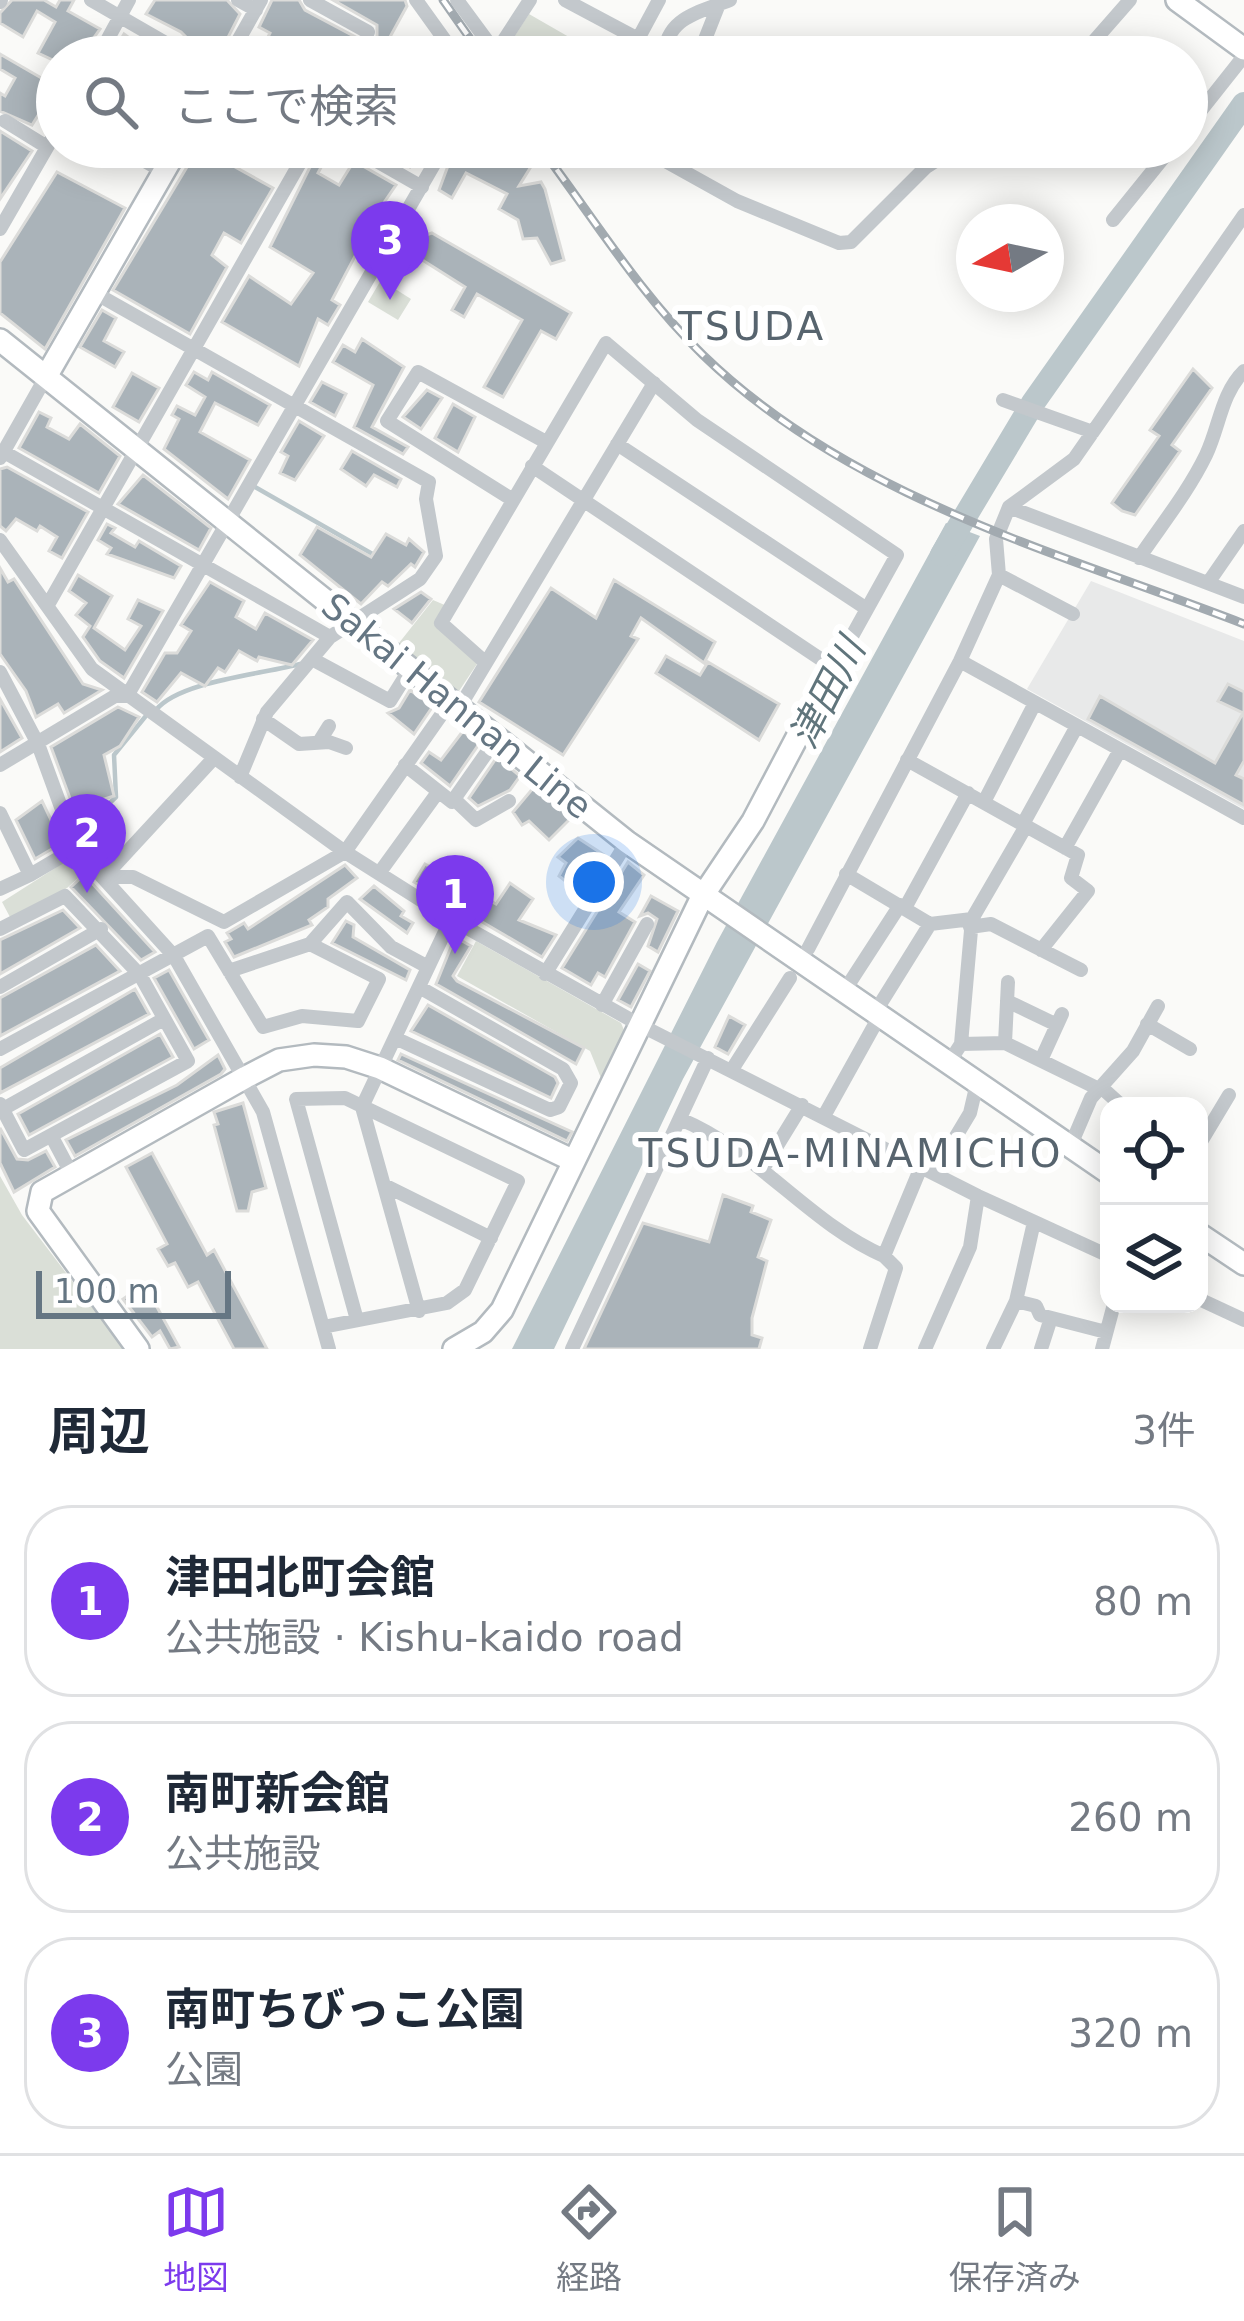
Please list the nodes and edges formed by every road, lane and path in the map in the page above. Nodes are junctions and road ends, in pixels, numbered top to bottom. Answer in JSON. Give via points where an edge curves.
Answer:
{"nodes":[{"id":1,"x":91,"y":0,"type":"edge"},
{"id":2,"x":130,"y":0,"type":"edge"},
{"id":3,"x":238,"y":0,"type":"edge"},
{"id":4,"x":310,"y":0,"type":"edge"},
{"id":5,"x":416,"y":0,"type":"edge"},
{"id":6,"x":457,"y":0,"type":"edge"},
{"id":7,"x":530,"y":0,"type":"edge"},
{"id":8,"x":566,"y":0,"type":"edge"},
{"id":9,"x":659,"y":0,"type":"edge"},
{"id":10,"x":1130,"y":0,"type":"edge"},
{"id":11,"x":1177,"y":0,"type":"edge"},
{"id":12,"x":725,"y":2,"type":"edge"},
{"id":13,"x":258,"y":5,"type":"edge"},
{"id":14,"x":120,"y":17,"type":"junction"},
{"id":15,"x":368,"y":32,"type":"dead end"},
{"id":16,"x":110,"y":36,"type":"edge"},
{"id":17,"x":153,"y":36,"type":"edge"},
{"id":18,"x":241,"y":36,"type":"edge"},
{"id":19,"x":443,"y":36,"type":"edge"},
{"id":20,"x":481,"y":36,"type":"edge"},
{"id":21,"x":506,"y":36,"type":"edge"},
{"id":22,"x":632,"y":36,"type":"edge"},
{"id":23,"x":640,"y":36,"type":"edge"},
{"id":24,"x":666,"y":36,"type":"edge"},
{"id":25,"x":708,"y":36,"type":"edge"},
{"id":26,"x":1098,"y":36,"type":"edge"},
{"id":27,"x":1244,"y":52,"type":"edge"},
{"id":28,"x":1208,"y":100,"type":"edge"},
{"id":29,"x":5,"y":121,"type":"dead end"},
{"id":30,"x":36,"y":141,"type":"edge"},
{"id":31,"x":36,"y":165,"type":"edge"},
{"id":32,"x":157,"y":168,"type":"edge"},
{"id":33,"x":166,"y":168,"type":"edge"},
{"id":34,"x":297,"y":168,"type":"edge"},
{"id":35,"x":388,"y":168,"type":"edge"},
{"id":36,"x":433,"y":168,"type":"edge"},
{"id":37,"x":677,"y":168,"type":"edge"},
{"id":38,"x":924,"y":168,"type":"edge"},
{"id":39,"x":1155,"y":168,"type":"edge"},
{"id":40,"x":164,"y":172,"type":"junction"},
{"id":41,"x":422,"y":188,"type":"junction"},
{"id":42,"x":1244,"y":215,"type":"edge"},
{"id":43,"x":1113,"y":220,"type":"dead end"},
{"id":44,"x":0,"y":229,"type":"edge"},
{"id":45,"x":95,"y":293,"type":"junction"},
{"id":46,"x":0,"y":340,"type":"edge"},
{"id":47,"x":195,"y":351,"type":"junction"},
{"id":48,"x":1244,"y":371,"type":"edge"},
{"id":49,"x":47,"y":375,"type":"junction"},
{"id":50,"x":654,"y":383,"type":"junction"},
{"id":51,"x":1003,"y":400,"type":"dead end"},
{"id":52,"x":296,"y":407,"type":"junction"},
{"id":53,"x":1093,"y":432,"type":"junction"},
{"id":54,"x":547,"y":442,"type":"junction"},
{"id":55,"x":617,"y":444,"type":"junction"},
{"id":56,"x":138,"y":453,"type":"junction"},
{"id":57,"x":2,"y":455,"type":"edge"},
{"id":58,"x":532,"y":466,"type":"junction"},
{"id":59,"x":513,"y":500,"type":"junction"},
{"id":60,"x":582,"y":502,"type":"junction"},
{"id":61,"x":1010,"y":507,"type":"junction"},
{"id":62,"x":105,"y":509,"type":"junction"},
{"id":63,"x":229,"y":522,"type":"junction"},
{"id":64,"x":1244,"y":531,"type":"edge"},
{"id":65,"x":0,"y":540,"type":"edge"},
{"id":66,"x":1139,"y":558,"type":"junction"},
{"id":67,"x":205,"y":566,"type":"junction"},
{"id":68,"x":999,"y":575,"type":"junction"},
{"id":69,"x":1208,"y":584,"type":"junction"},
{"id":70,"x":1244,"y":597,"type":"edge"},
{"id":71,"x":49,"y":603,"type":"junction"},
{"id":72,"x":867,"y":608,"type":"junction"},
{"id":73,"x":1073,"y":614,"type":"dead end"},
{"id":74,"x":353,"y":624,"type":"junction"},
{"id":75,"x":330,"y":637,"type":"junction"},
{"id":76,"x":312,"y":659,"type":"junction"},
{"id":77,"x":960,"y":661,"type":"junction"},
{"id":78,"x":486,"y":663,"type":"junction"},
{"id":79,"x":834,"y":668,"type":"junction"},
{"id":80,"x":410,"y":670,"type":"junction"},
{"id":81,"x":0,"y":673,"type":"edge"},
{"id":82,"x":821,"y":692,"type":"joint"},
{"id":83,"x":127,"y":696,"type":"junction"},
{"id":84,"x":1035,"y":703,"type":"junction"},
{"id":85,"x":455,"y":705,"type":"junction"},
{"id":86,"x":263,"y":719,"type":"junction"},
{"id":87,"x":329,"y":726,"type":"dead end"},
{"id":88,"x":1077,"y":726,"type":"junction"},
{"id":89,"x":497,"y":738,"type":"junction"},
{"id":90,"x":319,"y":742,"type":"junction"},
{"id":91,"x":38,"y":744,"type":"junction"},
{"id":92,"x":346,"y":748,"type":"dead end"},
{"id":93,"x":1120,"y":750,"type":"junction"},
{"id":94,"x":214,"y":758,"type":"junction"},
{"id":95,"x":907,"y":760,"type":"junction"},
{"id":96,"x":0,"y":765,"type":"edge"},
{"id":97,"x":405,"y":765,"type":"junction"},
{"id":98,"x":240,"y":777,"type":"junction"},
{"id":99,"x":438,"y":793,"type":"junction"},
{"id":100,"x":968,"y":793,"type":"junction"},
{"id":101,"x":454,"y":799,"type":"junction"},
{"id":102,"x":509,"y":801,"type":"dead end"},
{"id":103,"x":983,"y":802,"type":"junction"},
{"id":104,"x":0,"y":813,"type":"edge"},
{"id":105,"x":1244,"y":818,"type":"edge"},
{"id":106,"x":1025,"y":825,"type":"junction"},
{"id":107,"x":627,"y":842,"type":"junction"},
{"id":108,"x":76,"y":848,"type":"junction"},
{"id":109,"x":1065,"y":848,"type":"junction"},
{"id":110,"x":344,"y":851,"type":"junction"},
{"id":111,"x":380,"y":872,"type":"junction"},
{"id":112,"x":846,"y":874,"type":"junction"},
{"id":113,"x":30,"y":875,"type":"junction"},
{"id":114,"x":104,"y":877,"type":"junction"},
{"id":115,"x":0,"y":889,"type":"edge"},
{"id":116,"x":702,"y":897,"type":"junction"},
{"id":117,"x":902,"y":907,"type":"junction"},
{"id":118,"x":451,"y":919,"type":"junction"},
{"id":119,"x":971,"y":923,"type":"junction"},
{"id":120,"x":647,"y":924,"type":"dead end"},
{"id":121,"x":931,"y":924,"type":"junction"},
{"id":122,"x":0,"y":928,"type":"edge"},
{"id":123,"x":101,"y":928,"type":"junction"},
{"id":124,"x":310,"y":944,"type":"junction"},
{"id":125,"x":808,"y":949,"type":"dead end"},
{"id":126,"x":1041,"y":950,"type":"junction"},
{"id":127,"x":174,"y":956,"type":"junction"},
{"id":128,"x":428,"y":967,"type":"junction"},
{"id":129,"x":1081,"y":970,"type":"dead end"},
{"id":130,"x":230,"y":971,"type":"junction"},
{"id":131,"x":545,"y":974,"type":"junction"},
{"id":132,"x":140,"y":975,"type":"junction"},
{"id":133,"x":790,"y":978,"type":"dead end"},
{"id":134,"x":1007,"y":982,"type":"dead end"},
{"id":135,"x":0,"y":987,"type":"edge"},
{"id":136,"x":419,"y":988,"type":"junction"},
{"id":137,"x":843,"y":993,"type":"junction"},
{"id":138,"x":1007,"y":1000,"type":"junction"},
{"id":139,"x":602,"y":1005,"type":"junction"},
{"id":140,"x":1158,"y":1006,"type":"dead end"},
{"id":141,"x":876,"y":1016,"type":"junction"},
{"id":142,"x":164,"y":1019,"type":"junction"},
{"id":143,"x":1147,"y":1024,"type":"junction"},
{"id":144,"x":649,"y":1029,"type":"junction"},
{"id":145,"x":394,"y":1038,"type":"junction"},
{"id":146,"x":1005,"y":1043,"type":"junction"},
{"id":147,"x":961,"y":1044,"type":"junction"},
{"id":148,"x":0,"y":1049,"type":"edge"},
{"id":149,"x":1190,"y":1049,"type":"dead end"},
{"id":150,"x":708,"y":1058,"type":"junction"},
{"id":151,"x":1041,"y":1060,"type":"junction"},
{"id":152,"x":948,"y":1064,"type":"junction"},
{"id":153,"x":380,"y":1069,"type":"junction"},
{"id":154,"x":733,"y":1069,"type":"junction"},
{"id":155,"x":246,"y":1077,"type":"junction"},
{"id":156,"x":976,"y":1083,"type":"junction"},
{"id":157,"x":1100,"y":1088,"type":"junction"},
{"id":158,"x":1229,"y":1095,"type":"dead end"},
{"id":159,"x":1112,"y":1097,"type":"edge"},
{"id":160,"x":802,"y":1105,"type":"junction"},
{"id":161,"x":1,"y":1106,"type":"edge"},
{"id":162,"x":362,"y":1108,"type":"junction"},
{"id":163,"x":824,"y":1116,"type":"junction"},
{"id":164,"x":680,"y":1119,"type":"junction"},
{"id":165,"x":1208,"y":1130,"type":"edge"},
{"id":166,"x":52,"y":1137,"type":"junction"},
{"id":167,"x":1070,"y":1147,"type":"junction"},
{"id":168,"x":574,"y":1161,"type":"junction"},
{"id":169,"x":764,"y":1166,"type":"junction"},
{"id":170,"x":1100,"y":1167,"type":"edge"},
{"id":171,"x":928,"y":1170,"type":"junction"},
{"id":172,"x":71,"y":1173,"type":"junction"},
{"id":173,"x":384,"y":1185,"type":"junction"},
{"id":174,"x":978,"y":1196,"type":"junction"},
{"id":175,"x":1034,"y":1222,"type":"junction"},
{"id":176,"x":491,"y":1238,"type":"junction"},
{"id":177,"x":1208,"y":1240,"type":"edge"},
{"id":178,"x":1100,"y":1252,"type":"edge"},
{"id":179,"x":884,"y":1256,"type":"junction"},
{"id":180,"x":1244,"y":1264,"type":"edge"},
{"id":181,"x":1016,"y":1300,"type":"junction"},
{"id":182,"x":1208,"y":1303,"type":"edge"},
{"id":183,"x":418,"y":1311,"type":"junction"},
{"id":184,"x":1111,"y":1313,"type":"edge"},
{"id":185,"x":1051,"y":1318,"type":"junction"},
{"id":186,"x":357,"y":1320,"type":"junction"},
{"id":187,"x":1244,"y":1320,"type":"edge"},
{"id":188,"x":323,"y":1327,"type":"junction"},
{"id":189,"x":1106,"y":1332,"type":"junction"},
{"id":190,"x":138,"y":1349,"type":"edge"},
{"id":191,"x":329,"y":1349,"type":"edge"},
{"id":192,"x":454,"y":1349,"type":"edge"},
{"id":193,"x":572,"y":1349,"type":"edge"},
{"id":194,"x":870,"y":1349,"type":"edge"},
{"id":195,"x":925,"y":1349,"type":"edge"},
{"id":196,"x":993,"y":1349,"type":"edge"},
{"id":197,"x":1041,"y":1349,"type":"edge"},
{"id":198,"x":1102,"y":1349,"type":"edge"}],
"edges":[{"from":1,"to":14,"type":"street"},
{"from":2,"to":14,"type":"street"},
{"from":3,"to":13,"type":"street"},
{"from":4,"to":15,"type":"street"},
{"from":5,"to":19,"type":"street"},
{"from":6,"to":20,"type":"street"},
{"from":7,"to":21,"type":"street"},
{"from":8,"to":22,"type":"street"},
{"from":9,"to":23,"type":"street"},
{"from":10,"to":26,"type":"street"},
{"from":11,"to":27,"type":"street"},
{"from":12,"to":24,"type":"street"},
{"from":12,"to":25,"type":"street"},
{"from":13,"to":18,"type":"street"},
{"from":14,"to":16,"type":"street"},
{"from":14,"to":17,"type":"street"},
{"from":27,"to":28,"type":"street"},
{"from":29,"to":30,"type":"street"},
{"from":31,"to":44,"type":"street"},
{"from":32,"to":40,"type":"street"},
{"from":33,"to":40,"type":"street"},
{"from":34,"to":47,"type":"street"},
{"from":35,"to":41,"type":"street"},
{"from":36,"to":41,"type":"street"},
{"from":37,"to":38,"type":"street","via":[[839,243],[851,242]]},
{"from":39,"to":43,"type":"street"},
{"from":40,"to":45,"type":"street"},
{"from":41,"to":52,"type":"street"},
{"from":42,"to":53,"type":"street"},
{"from":45,"to":47,"type":"street"},
{"from":45,"to":49,"type":"street"},
{"from":46,"to":49,"type":"street","name":"Sakai Hannan Line"},
{"from":47,"to":52,"type":"street"},
{"from":47,"to":56,"type":"street"},
{"from":48,"to":66,"type":"street","via":[[1226,389],[1197,472]]},
{"from":49,"to":56,"type":"street","name":"Sakai Hannan Line"},
{"from":49,"to":57,"type":"street"},
{"from":50,"to":54,"type":"street","via":[[606,343]]},
{"from":50,"to":55,"type":"street"},
{"from":50,"to":72,"type":"street","via":[[896,555]]},
{"from":51,"to":53,"type":"street"},
{"from":52,"to":63,"type":"street"},
{"from":52,"to":74,"type":"street","via":[[429,482],[436,556],[420,580]]},
{"from":53,"to":61,"type":"street","via":[[1074,459]]},
{"from":54,"to":58,"type":"street"},
{"from":54,"to":59,"type":"street","via":[[418,372],[387,421]]},
{"from":55,"to":60,"type":"street"},
{"from":55,"to":72,"type":"street"},
{"from":56,"to":62,"type":"street"},
{"from":56,"to":63,"type":"street","name":"Sakai Hannan Line"},
{"from":57,"to":62,"type":"street"},
{"from":58,"to":59,"type":"street"},
{"from":58,"to":60,"type":"street"},
{"from":59,"to":78,"type":"street","via":[[441,623]]},
{"from":60,"to":78,"type":"street"},
{"from":60,"to":79,"type":"street"},
{"from":61,"to":66,"type":"street"},
{"from":61,"to":68,"type":"street","via":[[996,538]]},
{"from":62,"to":67,"type":"street"},
{"from":62,"to":71,"type":"street"},
{"from":63,"to":67,"type":"street"},
{"from":63,"to":74,"type":"street","name":"Sakai Hannan Line"},
{"from":64,"to":69,"type":"street"},
{"from":65,"to":71,"type":"street"},
{"from":66,"to":69,"type":"street"},
{"from":67,"to":75,"type":"street"},
{"from":67,"to":83,"type":"street"},
{"from":68,"to":73,"type":"street"},
{"from":68,"to":77,"type":"street"},
{"from":69,"to":70,"type":"street"},
{"from":71,"to":83,"type":"street","via":[[92,669]]},
{"from":72,"to":79,"type":"street"},
{"from":74,"to":75,"type":"street"},
{"from":74,"to":80,"type":"street","name":"Sakai Hannan Line"},
{"from":75,"to":76,"type":"street"},
{"from":76,"to":80,"type":"street","via":[[390,701]]},
{"from":76,"to":86,"type":"street"},
{"from":77,"to":84,"type":"street"},
{"from":77,"to":95,"type":"street"},
{"from":78,"to":85,"type":"street"},
{"from":79,"to":82,"type":"street"},
{"from":80,"to":85,"type":"street","name":"Sakai Hannan Line"},
{"from":81,"to":91,"type":"street"},
{"from":82,"to":116,"type":"street"},
{"from":83,"to":91,"type":"street","via":[[115,695]]},
{"from":83,"to":94,"type":"street"},
{"from":84,"to":88,"type":"street"},
{"from":84,"to":103,"type":"street"},
{"from":85,"to":89,"type":"street","name":"Sakai Hannan Line"},
{"from":85,"to":97,"type":"street"},
{"from":86,"to":90,"type":"street","via":[[299,744]]},
{"from":86,"to":98,"type":"street"},
{"from":87,"to":90,"type":"street"},
{"from":88,"to":93,"type":"street"},
{"from":88,"to":106,"type":"street"},
{"from":89,"to":101,"type":"street"},
{"from":89,"to":107,"type":"street","name":"Sakai Hannan Line"},
{"from":90,"to":92,"type":"street"},
{"from":91,"to":96,"type":"street"},
{"from":91,"to":108,"type":"street"},
{"from":93,"to":105,"type":"street"},
{"from":93,"to":109,"type":"street"},
{"from":94,"to":98,"type":"street"},
{"from":94,"to":114,"type":"street"},
{"from":95,"to":100,"type":"street"},
{"from":95,"to":112,"type":"street"},
{"from":97,"to":99,"type":"street"},
{"from":97,"to":110,"type":"street"},
{"from":98,"to":110,"type":"street"},
{"from":99,"to":101,"type":"street"},
{"from":99,"to":111,"type":"street"},
{"from":100,"to":103,"type":"street"},
{"from":100,"to":117,"type":"street"},
{"from":101,"to":102,"type":"street","via":[[476,820]]},
{"from":103,"to":106,"type":"street"},
{"from":104,"to":113,"type":"street"},
{"from":106,"to":109,"type":"street"},
{"from":106,"to":119,"type":"street"},
{"from":107,"to":116,"type":"street","name":"Sakai Hannan Line"},
{"from":107,"to":131,"type":"street"},
{"from":108,"to":113,"type":"street"},
{"from":108,"to":114,"type":"street"},
{"from":109,"to":126,"type":"street","via":[[1078,855],[1071,878],[1088,891]]},
{"from":110,"to":111,"type":"street"},
{"from":110,"to":114,"type":"street","via":[[224,922],[133,877]]},
{"from":111,"to":118,"type":"street"},
{"from":112,"to":117,"type":"street"},
{"from":112,"to":125,"type":"street"},
{"from":113,"to":115,"type":"street"},
{"from":114,"to":127,"type":"street"},
{"from":116,"to":137,"type":"street","name":"Sakai Hannan Line"},
{"from":116,"to":144,"type":"street"},
{"from":117,"to":121,"type":"street"},
{"from":117,"to":137,"type":"street"},
{"from":118,"to":128,"type":"street"},
{"from":118,"to":131,"type":"street"},
{"from":119,"to":121,"type":"street"},
{"from":119,"to":126,"type":"street","via":[[991,924]]},
{"from":119,"to":147,"type":"street"},
{"from":120,"to":139,"type":"street"},
{"from":121,"to":141,"type":"street"},
{"from":122,"to":123,"type":"street","via":[[65,896]]},
{"from":123,"to":132,"type":"street"},
{"from":123,"to":135,"type":"street"},
{"from":124,"to":128,"type":"street","via":[[347,902],[391,947]]},
{"from":124,"to":130,"type":"street"},
{"from":124,"to":130,"type":"street","via":[[379,979],[358,1022],[302,1016],[263,1027]]},
{"from":126,"to":129,"type":"street"},
{"from":127,"to":130,"type":"street","via":[[208,937]]},
{"from":127,"to":132,"type":"street"},
{"from":127,"to":155,"type":"street"},
{"from":128,"to":136,"type":"street"},
{"from":131,"to":139,"type":"street"},
{"from":132,"to":142,"type":"street"},
{"from":132,"to":148,"type":"street"},
{"from":133,"to":154,"type":"street"},
{"from":134,"to":138,"type":"street"},
{"from":136,"to":145,"type":"street"},
{"from":136,"to":145,"type":"street","via":[[563,1069],[571,1083],[559,1107],[550,1110]]},
{"from":137,"to":141,"type":"street","name":"Sakai Hannan Line"},
{"from":138,"to":146,"type":"street"},
{"from":138,"to":151,"type":"street","via":[[1060,1019]]},
{"from":139,"to":144,"type":"street"},
{"from":140,"to":143,"type":"street"},
{"from":141,"to":152,"type":"street","name":"Sakai Hannan Line"},
{"from":141,"to":163,"type":"street"},
{"from":142,"to":161,"type":"street"},
{"from":142,"to":166,"type":"street","via":[[188,1061]]},
{"from":143,"to":149,"type":"street"},
{"from":143,"to":157,"type":"street"},
{"from":144,"to":150,"type":"street"},
{"from":144,"to":168,"type":"street"},
{"from":145,"to":153,"type":"street"},
{"from":146,"to":147,"type":"street"},
{"from":146,"to":151,"type":"street"},
{"from":147,"to":152,"type":"street"},
{"from":150,"to":154,"type":"street"},
{"from":150,"to":164,"type":"street"},
{"from":151,"to":157,"type":"street"},
{"from":152,"to":156,"type":"street","name":"Sakai Hannan Line"},
{"from":153,"to":155,"type":"street","via":[[314,1054]]},
{"from":153,"to":162,"type":"street"},
{"from":153,"to":168,"type":"street"},
{"from":154,"to":160,"type":"street"},
{"from":155,"to":172,"type":"street"},
{"from":155,"to":188,"type":"street"},
{"from":156,"to":167,"type":"street","name":"Sakai Hannan Line"},
{"from":156,"to":171,"type":"street","via":[[970,1113]]},
{"from":157,"to":159,"type":"street"},
{"from":157,"to":167,"type":"street"},
{"from":158,"to":165,"type":"street"},
{"from":160,"to":163,"type":"street"},
{"from":160,"to":169,"type":"street"},
{"from":161,"to":166,"type":"street","via":[[24,1150]]},
{"from":162,"to":173,"type":"street"},
{"from":162,"to":176,"type":"street","via":[[518,1181]]},
{"from":162,"to":186,"type":"street","via":[[345,1098],[296,1099]]},
{"from":163,"to":171,"type":"street"},
{"from":164,"to":169,"type":"street"},
{"from":164,"to":193,"type":"street"},
{"from":166,"to":172,"type":"street"},
{"from":167,"to":170,"type":"street","name":"Sakai Hannan Line"},
{"from":168,"to":192,"type":"street","via":[[502,1310]]},
{"from":169,"to":179,"type":"street","via":[[833,1228]]},
{"from":171,"to":174,"type":"street"},
{"from":171,"to":179,"type":"street"},
{"from":172,"to":190,"type":"street","via":[[42,1192],[38,1211]]},
{"from":173,"to":176,"type":"street"},
{"from":173,"to":183,"type":"street"},
{"from":174,"to":175,"type":"street"},
{"from":174,"to":195,"type":"street","via":[[970,1247]]},
{"from":175,"to":178,"type":"street"},
{"from":175,"to":181,"type":"street"},
{"from":176,"to":183,"type":"street","via":[[465,1290]]},
{"from":177,"to":180,"type":"street"},
{"from":179,"to":194,"type":"street","via":[[896,1268]]},
{"from":181,"to":185,"type":"street"},
{"from":181,"to":196,"type":"street"},
{"from":182,"to":187,"type":"street"},
{"from":183,"to":186,"type":"street"},
{"from":184,"to":189,"type":"street"},
{"from":185,"to":189,"type":"street"},
{"from":185,"to":197,"type":"street"},
{"from":186,"to":188,"type":"street"},
{"from":188,"to":191,"type":"street"},
{"from":189,"to":198,"type":"street"}]}
